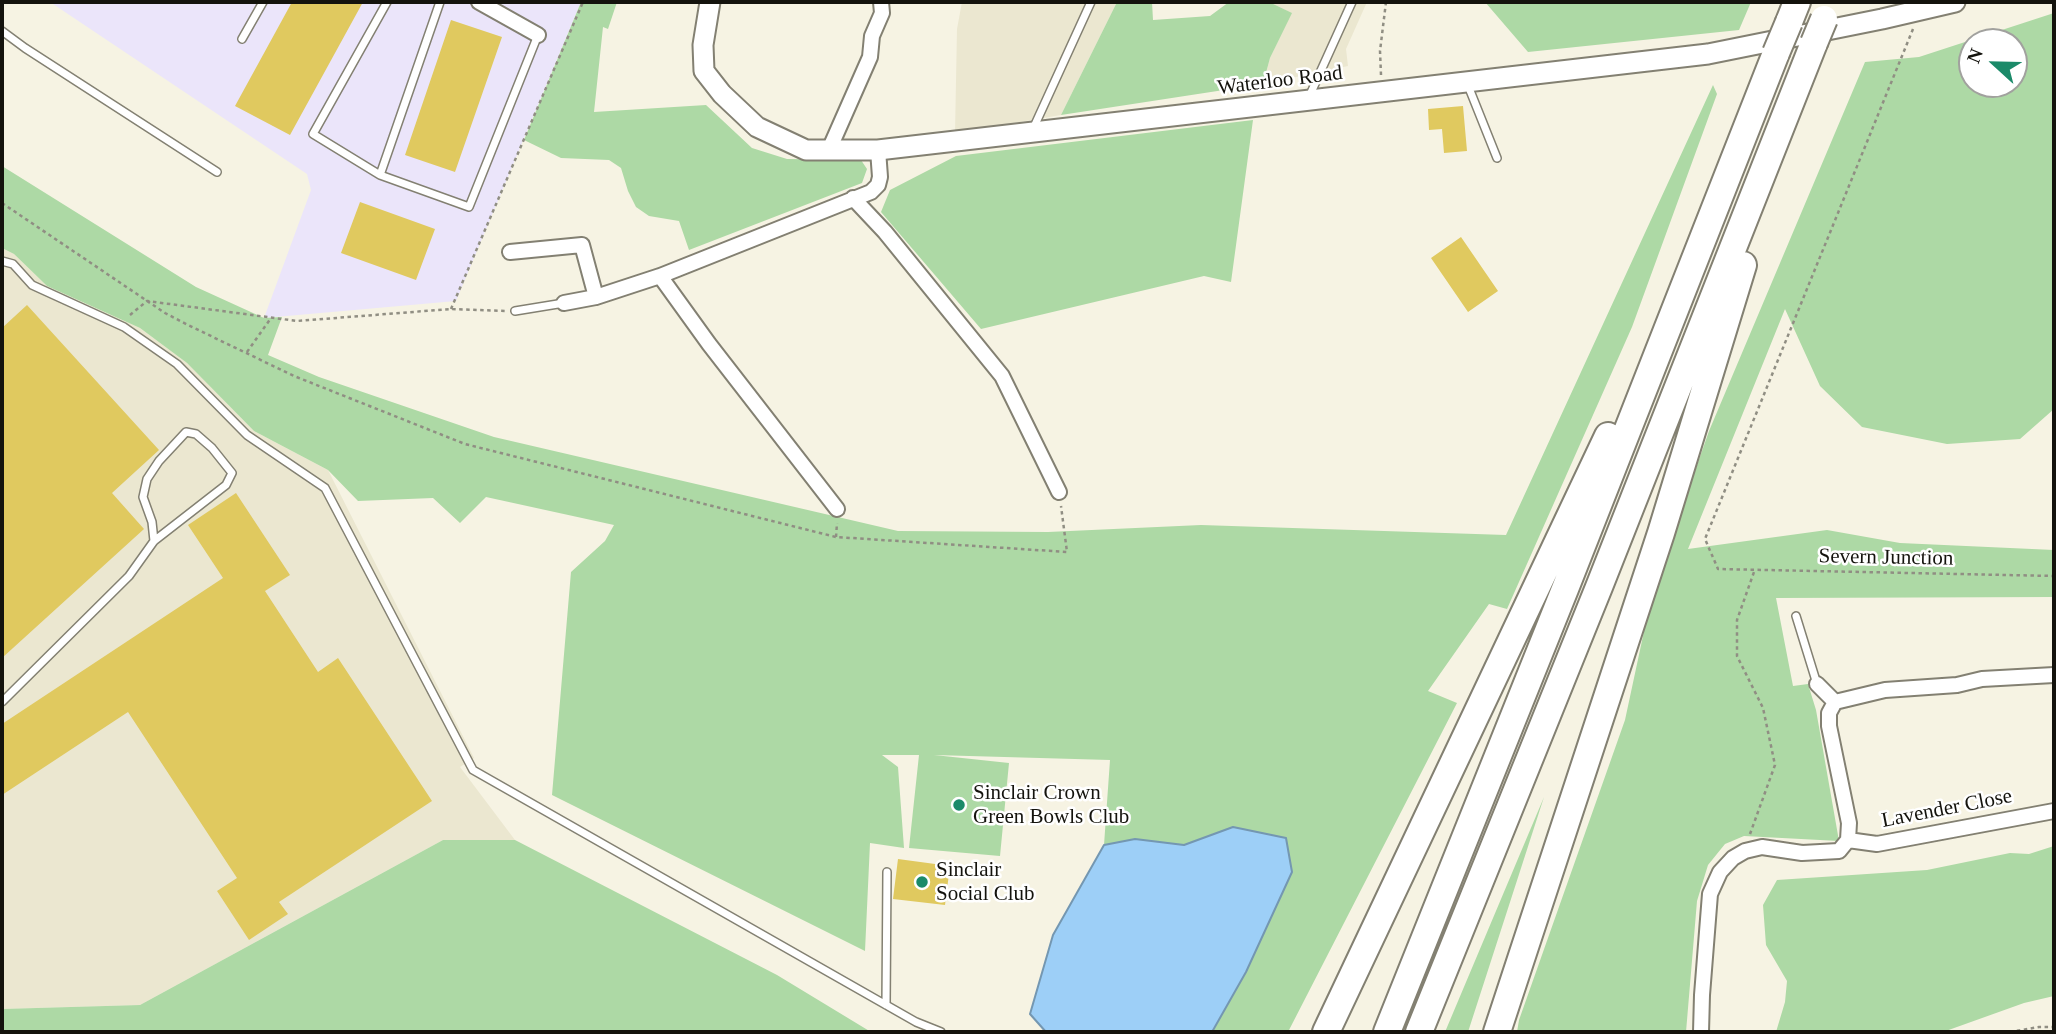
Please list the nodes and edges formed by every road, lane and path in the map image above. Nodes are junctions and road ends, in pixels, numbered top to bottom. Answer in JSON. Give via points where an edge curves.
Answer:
{"nodes":[{"id":1,"x":263,"y":2,"type":"edge"},
{"id":2,"x":387,"y":2,"type":"edge"},
{"id":3,"x":440,"y":2,"type":"edge"},
{"id":4,"x":479,"y":2,"type":"edge"},
{"id":5,"x":583,"y":2,"type":"edge"},
{"id":6,"x":710,"y":2,"type":"edge"},
{"id":7,"x":881,"y":2,"type":"edge"},
{"id":8,"x":1091,"y":2,"type":"edge"},
{"id":9,"x":1352,"y":2,"type":"edge"},
{"id":10,"x":1386,"y":2,"type":"edge"},
{"id":11,"x":1955,"y":2,"type":"edge"},
{"id":12,"x":1827,"y":10,"type":"edge"},
{"id":13,"x":1921,"y":10,"type":"junction"},
{"id":14,"x":1793,"y":12,"type":"edge"},
{"id":15,"x":2,"y":31,"type":"edge"},
{"id":16,"x":538,"y":35,"type":"joint"},
{"id":17,"x":242,"y":39,"type":"dead end"},
{"id":18,"x":1811,"y":51,"type":"junction"},
{"id":19,"x":1467,"y":82,"type":"junction"},
{"id":20,"x":1381,"y":92,"type":"junction"},
{"id":21,"x":1307,"y":101,"type":"junction"},
{"id":22,"x":1031,"y":133,"type":"junction"},
{"id":23,"x":878,"y":149,"type":"junction"},
{"id":24,"x":829,"y":150,"type":"junction"},
{"id":25,"x":1497,"y":158,"type":"dead end"},
{"id":26,"x":217,"y":172,"type":"dead end"},
{"id":27,"x":380,"y":175,"type":"junction"},
{"id":28,"x":853,"y":198,"type":"junction"},
{"id":29,"x":2,"y":203,"type":"edge"},
{"id":30,"x":1713,"y":212,"type":"junction"},
{"id":31,"x":510,"y":252,"type":"dead end"},
{"id":32,"x":2,"y":261,"type":"edge"},
{"id":33,"x":660,"y":276,"type":"junction"},
{"id":34,"x":596,"y":297,"type":"junction"},
{"id":35,"x":147,"y":301,"type":"junction"},
{"id":36,"x":564,"y":303,"type":"joint"},
{"id":37,"x":451,"y":309,"type":"junction"},
{"id":38,"x":515,"y":311,"type":"joint"},
{"id":39,"x":271,"y":318,"type":"junction"},
{"id":40,"x":118,"y":325,"type":"junction"},
{"id":41,"x":246,"y":353,"type":"junction"},
{"id":42,"x":1059,"y":492,"type":"joint"},
{"id":43,"x":837,"y":509,"type":"dead end"},
{"id":44,"x":154,"y":541,"type":"junction"},
{"id":45,"x":1754,"y":570,"type":"junction"},
{"id":46,"x":2054,"y":576,"type":"edge"},
{"id":47,"x":1796,"y":616,"type":"dead end"},
{"id":48,"x":2054,"y":675,"type":"edge"},
{"id":49,"x":1817,"y":684,"type":"joint"},
{"id":50,"x":2,"y":702,"type":"edge"},
{"id":51,"x":1835,"y":702,"type":"junction"},
{"id":52,"x":2054,"y":811,"type":"edge"},
{"id":53,"x":1848,"y":840,"type":"junction"},
{"id":54,"x":1745,"y":851,"type":"junction"},
{"id":55,"x":887,"y":872,"type":"dead end"},
{"id":56,"x":886,"y":1005,"type":"junction"},
{"id":57,"x":2054,"y":1027,"type":"edge"},
{"id":58,"x":941,"y":1032,"type":"edge"},
{"id":59,"x":1326,"y":1032,"type":"edge"},
{"id":60,"x":1387,"y":1032,"type":"edge"},
{"id":61,"x":1419,"y":1032,"type":"edge"},
{"id":62,"x":1497,"y":1032,"type":"edge"},
{"id":63,"x":1701,"y":1032,"type":"edge"},
{"id":64,"x":2010,"y":1032,"type":"edge"}],
"edges":[{"from":1,"to":17,"type":"lane"},
{"from":2,"to":27,"type":"lane","via":[[313,134]]},
{"from":3,"to":27,"type":"lane"},
{"from":4,"to":16,"type":"street"},
{"from":5,"to":37,"type":"path"},
{"from":6,"to":24,"type":"street","name":"Waterloo Road","via":[[704,71],[722,94],[758,127],[806,150]]},
{"from":7,"to":24,"type":"street","via":[[870,57]]},
{"from":8,"to":22,"type":"lane"},
{"from":9,"to":21,"type":"lane"},
{"from":10,"to":20,"type":"path"},
{"from":11,"to":13,"type":"street","name":"Waterloo Road"},
{"from":12,"to":18,"type":"highway","bridge":true},
{"from":13,"to":19,"type":"street","name":"Waterloo Road","via":[[1708,54]]},
{"from":13,"to":45,"type":"path","name":"Severn Junction","via":[[1705,539],[1718,569]]},
{"from":14,"to":30,"type":"highway","bridge":true},
{"from":15,"to":26,"type":"lane"},
{"from":16,"to":27,"type":"lane","via":[[468,207]]},
{"from":18,"to":61,"type":"highway"},
{"from":18,"to":62,"type":"highway","via":[[1657,544]]},
{"from":19,"to":20,"type":"street","name":"Waterloo Road"},
{"from":19,"to":25,"type":"lane"},
{"from":20,"to":21,"type":"street","name":"Waterloo Road"},
{"from":21,"to":22,"type":"street","name":"Waterloo Road"},
{"from":22,"to":23,"type":"street","name":"Waterloo Road"},
{"from":23,"to":24,"type":"street","name":"Waterloo Road"},
{"from":23,"to":28,"type":"street","via":[[878,185]]},
{"from":28,"to":33,"type":"street"},
{"from":28,"to":42,"type":"street","via":[[1002,376]]},
{"from":29,"to":35,"type":"path"},
{"from":30,"to":59,"type":"highway"},
{"from":30,"to":60,"type":"highway"},
{"from":31,"to":34,"type":"street","via":[[582,245]]},
{"from":32,"to":40,"type":"lane","via":[[13,264],[32,285]]},
{"from":33,"to":34,"type":"street"},
{"from":33,"to":43,"type":"street"},
{"from":34,"to":36,"type":"street"},
{"from":35,"to":39,"type":"path"},
{"from":35,"to":40,"type":"path"},
{"from":35,"to":41,"type":"path"},
{"from":36,"to":38,"type":"lane"},
{"from":37,"to":38,"type":"path"},
{"from":37,"to":39,"type":"path","via":[[297,321]]},
{"from":39,"to":41,"type":"path"},
{"from":40,"to":56,"type":"lane","via":[[177,364],[247,435],[325,488],[473,770]]},
{"from":41,"to":42,"type":"path","via":[[466,444],[836,537],[1067,552]]},
{"from":44,"to":44,"type":"lane","via":[[143,497],[147,479],[186,432],[196,434],[232,472],[226,485]]},
{"from":44,"to":50,"type":"lane","via":[[129,576]]},
{"from":45,"to":46,"type":"path","name":"Severn Junction"},
{"from":45,"to":54,"type":"path","via":[[1737,620],[1737,656],[1763,708],[1775,765]]},
{"from":47,"to":49,"type":"lane"},
{"from":48,"to":51,"type":"street","via":[[1885,690]]},
{"from":49,"to":51,"type":"street"},
{"from":51,"to":53,"type":"street","via":[[1829,726],[1849,823]]},
{"from":52,"to":53,"type":"street","name":"Lavender Close","via":[[1877,844]]},
{"from":53,"to":54,"type":"street","via":[[1839,851],[1802,853],[1762,847]]},
{"from":54,"to":63,"type":"street","via":[[1720,872],[1710,894]]},
{"from":55,"to":56,"type":"lane"},
{"from":56,"to":58,"type":"lane"},
{"from":57,"to":64,"type":"path"}]}
